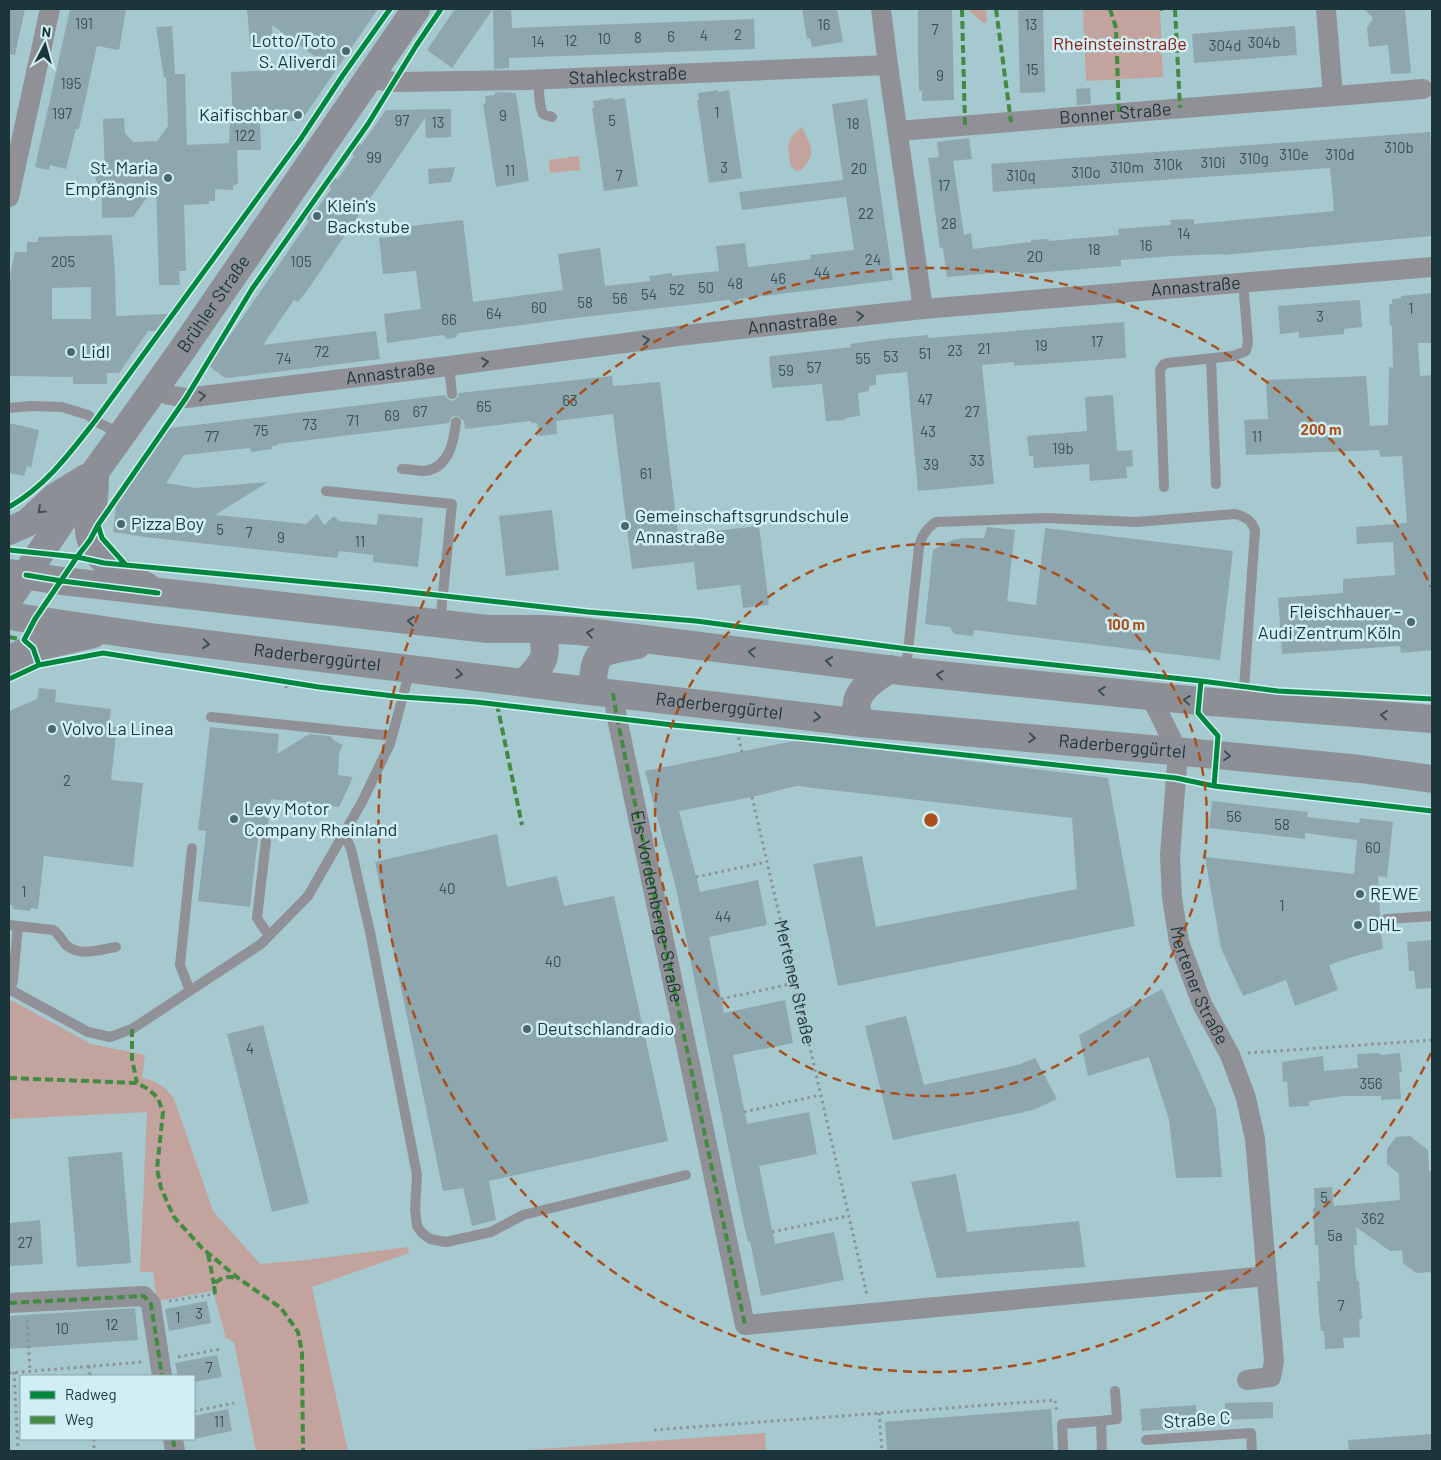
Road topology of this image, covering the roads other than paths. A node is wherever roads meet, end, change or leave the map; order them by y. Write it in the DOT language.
graph roads {
  1 [pos="50,9"];
  2 [pos="416,9"];
  3 [pos="881,9"];
  4 [pos="1326,9"];
  5 [pos="888,65"];
  6 [pos="369,76"];
  7 [pos="539,79"];
  8 [pos="1428,88"];
  9 [pos="1333,96"];
  10 [pos="552,117"];
  11 [pos="898,131"];
  12 [pos="9,196"];
  13 [pos="1432,267"];
  14 [pos="1244,282"];
  15 [pos="923,309"];
  16 [pos="1211,359"];
  17 [pos="448,366"];
  18 [pos="155,388"];
  19 [pos="452,394"];
  20 [pos="9,408"];
  21 [pos="456,422"];
  22 [pos="123,435"];
  23 [pos="402,469"];
  24 [pos="95,472"];
  25 [pos="1216,484"];
  26 [pos="1164,487"];
  27 [pos="326,491"];
  28 [pos="9,531"];
  29 [pos="17,574"];
  30 [pos="158,592"];
  31 [pos="9,599"];
  32 [pos="9,616"];
  33 [pos="440,624"];
  34 [pos="542,629"];
  35 [pos="110,630"];
  36 [pos="656,641"];
  37 [pos="9,660"];
  38 [pos="411,668"];
  39 [pos="898,670"];
  40 [pos="525,682"];
  41 [pos="603,692"];
  42 [pos="1150,695"];
  43 [pos="1243,704"];
  44 [pos="211,717"];
  45 [pos="1432,719"];
  46 [pos="862,723"];
  47 [pos="392,736"];
  48 [pos="1178,752"];
  49 [pos="1405,776"];
  50 [pos="1432,779"];
  51 [pos="1432,791"];
  52 [pos="344,833"];
  53 [pos="266,841"];
  54 [pos="192,848"];
  55 [pos="1432,916"];
  56 [pos="1386,919"];
  57 [pos="13,925"];
  58 [pos="269,936"];
  59 [pos="116,947"];
  60 [pos="9,990"];
  61 [pos="190,991"];
  62 [pos="686,1175"];
  63 [pos="1267,1276"];
  64 [pos="17,1303"];
  65 [pos="160,1368"];
  66 [pos="1247,1380"];
  67 [pos="1115,1391"];
  68 [pos="1101,1421"];
  69 [pos="1146,1440"];
  70 [pos="1063,1451"];
  71 [pos="1102,1451"];
  72 [pos="1252,1451"];
  1 -- 12 [label="street"];
  2 -- 6 [label="main road, Brühler Straße"];
  3 -- 5 [label="street"];
  4 -- 9 [label="street"];
  5 -- 7 [label="street, Stahleckstraße"];
  5 -- 11 [label="street"];
  6 -- 7 [label="street, Stahleckstraße"];
  6 -- 18 [label="main road, Brühler Straße"];
  7 -- 10 [label="lane"];
  8 -- 9 [label="street, Bonner Straße"];
  9 -- 11 [label="street, Bonner Straße"];
  11 -- 15 [label="street"];
  13 -- 14 [label="street, Annastraße"];
  14 -- 15 [label="street, Annastraße"];
  14 -- 16 [label="lane"];
  17 -- 15 [label="street, Annastraße, one-way"];
  16 -- 25 [label="lane"];
  16 -- 26 [label="lane"];
  18 -- 17 [label="street, Annastraße, one-way"];
  17 -- 19 [label="lane"];
  18 -- 22 [label="main road, Brühler Straße"];
  20 -- 22 [label="lane"];
  21 -- 23 [label="lane"];
  22 -- 24 [label="main road, Brühler Straße"];
  24 -- 28 [label="main road, one-way"];
  24 -- 29 [label="main road, Brühler Straße"];
  24 -- 30 [label="main road"];
  27 -- 33 [label="lane"];
  29 -- 30 [label="main road"];
  29 -- 31 [label="main road, Brühler Straße"];
  33 -- 30 [label="main road, one-way"];
  32 -- 35 [label="main road, Raderberggürtel"];
  33 -- 34 [label="main road"];
  36 -- 34 [label="main road, one-way"];
  34 -- 40 [label="main road"];
  35 -- 37 [label="main road"];
  35 -- 38 [label="main road, Raderberggürtel, one-way"];
  39 -- 36 [label="main road, one-way"];
  36 -- 41 [label="main road"];
  38 -- 40 [label="main road, Raderberggürtel, one-way"];
  38 -- 47 [label="lane"];
  42 -- 39 [label="main road, one-way"];
  39 -- 43 [label="lane"];
  39 -- 46 [label="main road"];
  40 -- 41 [label="main road, Raderberggürtel"];
  41 -- 46 [label="main road, Raderberggürtel, one-way"];
  41 -- 63 [label="street, Els-Vordemberge-Straße"];
  43 -- 42 [label="main road, one-way"];
  42 -- 48 [label="street"];
  45 -- 43 [label="main road, one-way"];
  44 -- 47 [label="lane"];
  46 -- 48 [label="main road, Raderberggürtel, one-way"];
  47 -- 52 [label="lane"];
  48 -- 49 [label="main road, Raderberggürtel, one-way"];
  48 -- 63 [label="street, Mertener Straße"];
  49 -- 50 [label="main road, Raderberggürtel"];
  49 -- 51 [label="main road"];
  52 -- 58 [label="lane"];
  52 -- 62 [label="lane"];
  53 -- 58 [label="lane"];
  54 -- 61 [label="lane"];
  55 -- 56 [label="lane"];
  57 -- 59 [label="lane"];
  57 -- 60 [label="lane"];
  58 -- 61 [label="lane"];
  60 -- 61 [label="lane"];
  63 -- 66 [label="street, Mertener Straße"];
  64 -- 65 [label="street"];
  67 -- 68 [label="lane"];
  68 -- 70 [label="lane"];
  68 -- 71 [label="lane"];
  69 -- 72 [label="lane, Straße C"];
}
